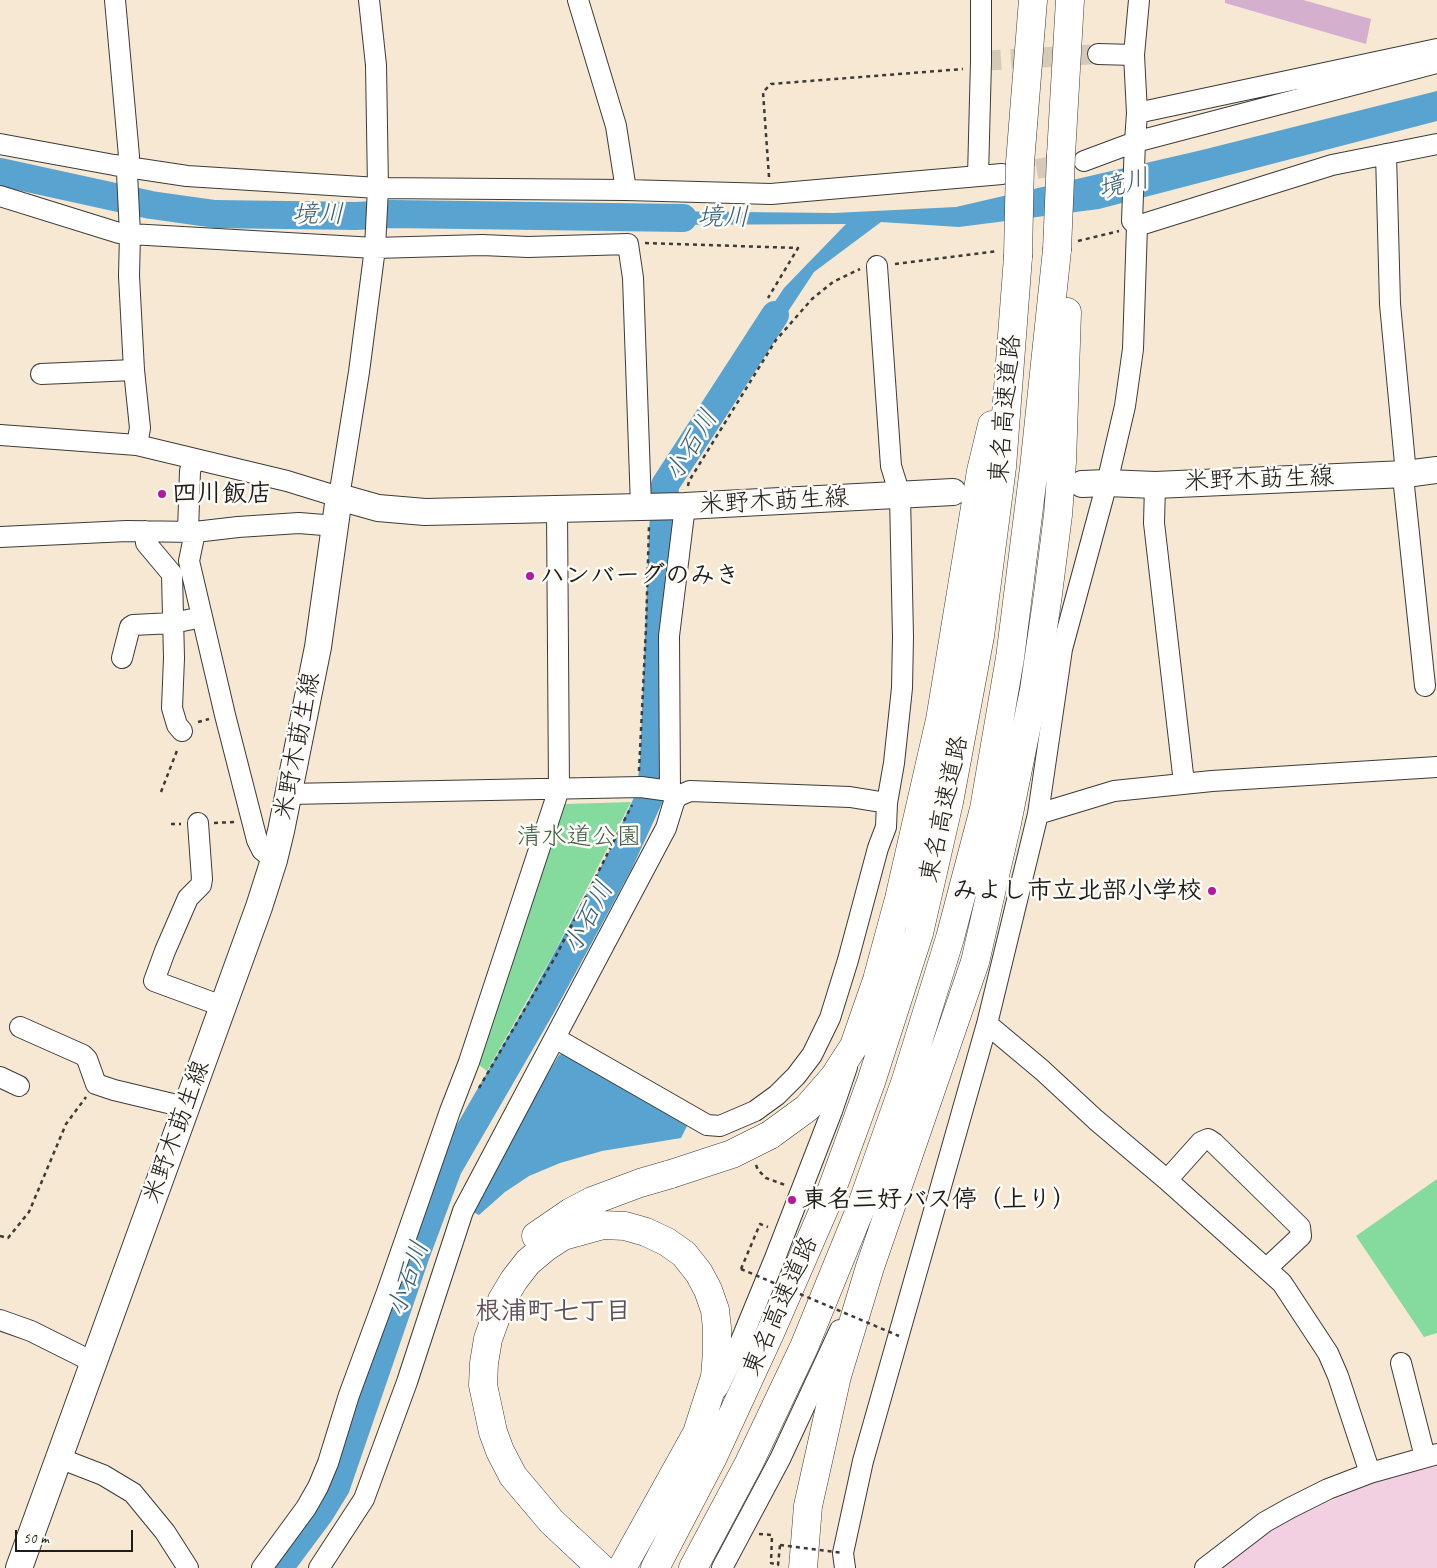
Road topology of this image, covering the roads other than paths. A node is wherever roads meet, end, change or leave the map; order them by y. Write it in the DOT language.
graph roads {
  1 [pos="115,0"];
  2 [pos="369,0"];
  3 [pos="578,0"];
  4 [pos="981,0"];
  5 [pos="1033,0"];
  6 [pos="1070,0"];
  7 [pos="1139,0"];
  8 [pos="1437,50"];
  9 [pos="1098,54"];
  10 [pos="1134,55"];
  11 [pos="1437,63"];
  12 [pos="1137,114"];
  13 [pos="1135,142"];
  14 [pos="0,144"];
  15 [pos="1437,144"];
  16 [pos="1386,154"];
  17 [pos="1073,157"];
  18 [pos="1011,169"];
  19 [pos="128,170"];
  20 [pos="978,176"];
  21 [pos="378,188"];
  22 [pos="626,190"];
  23 [pos="0,196"];
  24 [pos="1135,223"];
  25 [pos="130,231"];
  26 [pos="375,248"];
  27 [pos="1062,249"];
  28 [pos="877,266"];
  29 [pos="1012,349"];
  30 [pos="134,370"];
  31 [pos="41,374"];
  32 [pos="0,435"];
  33 [pos="137,445"];
  34 [pos="194,459"];
  35 [pos="1437,470"];
  36 [pos="1406,474"];
  37 [pos="1094,484"];
  38 [pos="1155,485"];
  39 [pos="953,492"];
  40 [pos="900,495"];
  41 [pos="339,497"];
  42 [pos="644,506"];
  43 [pos="685,506"];
  44 [pos="557,510"];
  45 [pos="336,526"];
  46 [pos="146,531"];
  47 [pos="192,532"];
  48 [pos="0,537"];
  49 [pos="202,618"];
  50 [pos="173,623"];
  51 [pos="122,658"];
  52 [pos="1425,686"];
  53 [pos="182,731"];
  54 [pos="1437,767"];
  55 [pos="1184,783"];
  56 [pos="559,789"];
  57 [pos="670,792"];
  58 [pos="288,794"];
  59 [pos="887,804"];
  60 [pos="1038,814"];
  61 [pos="198,824"];
  62 [pos="274,860"];
  63 [pos="222,1006"];
  64 [pos="988,1024"];
  65 [pos="20,1027"];
  66 [pos="555,1038"];
  67 [pos="854,1046"];
  68 [pos="0,1077"];
  69 [pos="19,1086"];
  70 [pos="185,1107"];
  71 [pos="1167,1180"];
  72 [pos="870,1267"];
  73 [pos="1267,1268"];
  74 [pos="0,1320"];
  75 [pos="93,1362"];
  76 [pos="1401,1363"];
  77 [pos="697,1433"];
  78 [pos="1431,1456"];
  79 [pos="59,1458"];
  80 [pos="1370,1474"];
  81 [pos="844,1560"];
  82 [pos="591,1566"];
  83 [pos="19,1568"];
  84 [pos="188,1568"];
  85 [pos="262,1568"];
  86 [pos="319,1568"];
  87 [pos="622,1568"];
  88 [pos="655,1568"];
  89 [pos="693,1568"];
  90 [pos="722,1568"];
  91 [pos="803,1568"];
  92 [pos="1205,1568"];
  1 -- 19 [label="street"];
  2 -- 21 [label="street"];
  3 -- 22 [label="street"];
  4 -- 20 [label="street"];
  5 -- 18 [label="highway, 東名高速道路"];
  6 -- 17 [label="highway"];
  7 -- 10 [label="street"];
  8 -- 12 [label="street"];
  9 -- 10 [label="street"];
  10 -- 12 [label="street"];
  11 -- 13 [label="street"];
  12 -- 13 [label="street"];
  13 -- 17 [label="street"];
  13 -- 24 [label="street"];
  14 -- 19 [label="street"];
  15 -- 16 [label="street"];
  16 -- 24 [label="street"];
  16 -- 36 [label="street"];
  17 -- 27 [label="highway"];
  18 -- 20 [label="street"];
  18 -- 29 [label="highway, 東名高速道路, bridge"];
  19 -- 21 [label="street"];
  19 -- 25 [label="street"];
  20 -- 22 [label="street"];
  21 -- 22 [label="street"];
  21 -- 26 [label="street"];
  23 -- 25 [label="street"];
  24 -- 37 [label="street"];
  25 -- 26 [label="street"];
  25 -- 30 [label="street"];
  26 -- 41 [label="street"];
  26 -- 42 [label="street"];
  27 -- 72 [label="highway"];
  27 -- 89 [label="highway, 東名高速道路"];
  28 -- 40 [label="street"];
  29 -- 67 [label="highway"];
  29 -- 88 [label="highway, 東名高速道路"];
  30 -- 31 [label="street"];
  30 -- 33 [label="street"];
  32 -- 33 [label="street"];
  33 -- 34 [label="street"];
  34 -- 41 [label="street"];
  34 -- 47 [label="street"];
  35 -- 36 [label="main road, 米野木莇生線"];
  36 -- 38 [label="main road, 米野木莇生線"];
  36 -- 52 [label="street"];
  37 -- 38 [label="main road, 米野木莇生線"];
  37 -- 60 [label="street"];
  38 -- 55 [label="street"];
  39 -- 40 [label="main road, 米野木莇生線"];
  40 -- 43 [label="main road, 米野木莇生線"];
  40 -- 59 [label="street"];
  41 -- 44 [label="main road, 米野木莇生線"];
  41 -- 45 [label="main road, 米野木莇生線"];
  42 -- 43 [label="main road, 米野木莇生線"];
  42 -- 44 [label="main road, 米野木莇生線"];
  43 -- 57 [label="street"];
  44 -- 56 [label="street"];
  45 -- 47 [label="street"];
  45 -- 58 [label="main road, 米野木莇生線"];
  46 -- 47 [label="street"];
  46 -- 48 [label="street"];
  46 -- 50 [label="street"];
  47 -- 49 [label="street"];
  49 -- 50 [label="street"];
  49 -- 62 [label="street"];
  50 -- 51 [label="street"];
  50 -- 53 [label="street"];
  54 -- 55 [label="street"];
  55 -- 60 [label="street"];
  56 -- 57 [label="street"];
  56 -- 58 [label="street"];
  56 -- 85 [label="street"];
  57 -- 59 [label="street"];
  57 -- 66 [label="street"];
  58 -- 62 [label="main road, 米野木莇生線"];
  59 -- 66 [label="street"];
  60 -- 64 [label="street"];
  61 -- 63 [label="street"];
  62 -- 63 [label="main road, 米野木莇生線"];
  63 -- 70 [label="main road, 米野木莇生線"];
  64 -- 71 [label="street"];
  64 -- 81 [label="street"];
  65 -- 70 [label="street"];
  66 -- 86 [label="street"];
  67 -- 77 [label="street"];
  67 -- 82 [label="highway, bridge"];
  68 -- 69 [label="street"];
  70 -- 75 [label="main road, 米野木莇生線"];
  71 -- 73 [label="street"];
  71 -- 73 [label="street"];
  72 -- 90 [label="street"];
  72 -- 91 [label="highway"];
  73 -- 80 [label="street"];
  74 -- 75 [label="street"];
  75 -- 79 [label="main road, 米野木莇生線"];
  76 -- 78 [label="street"];
  77 -- 82 [label="highway"];
  77 -- 87 [label="highway"];
  78 -- 80 [label="street"];
  79 -- 83 [label="main road, 米野木莇生線"];
  79 -- 84 [label="street"];
  80 -- 92 [label="street"];
}
